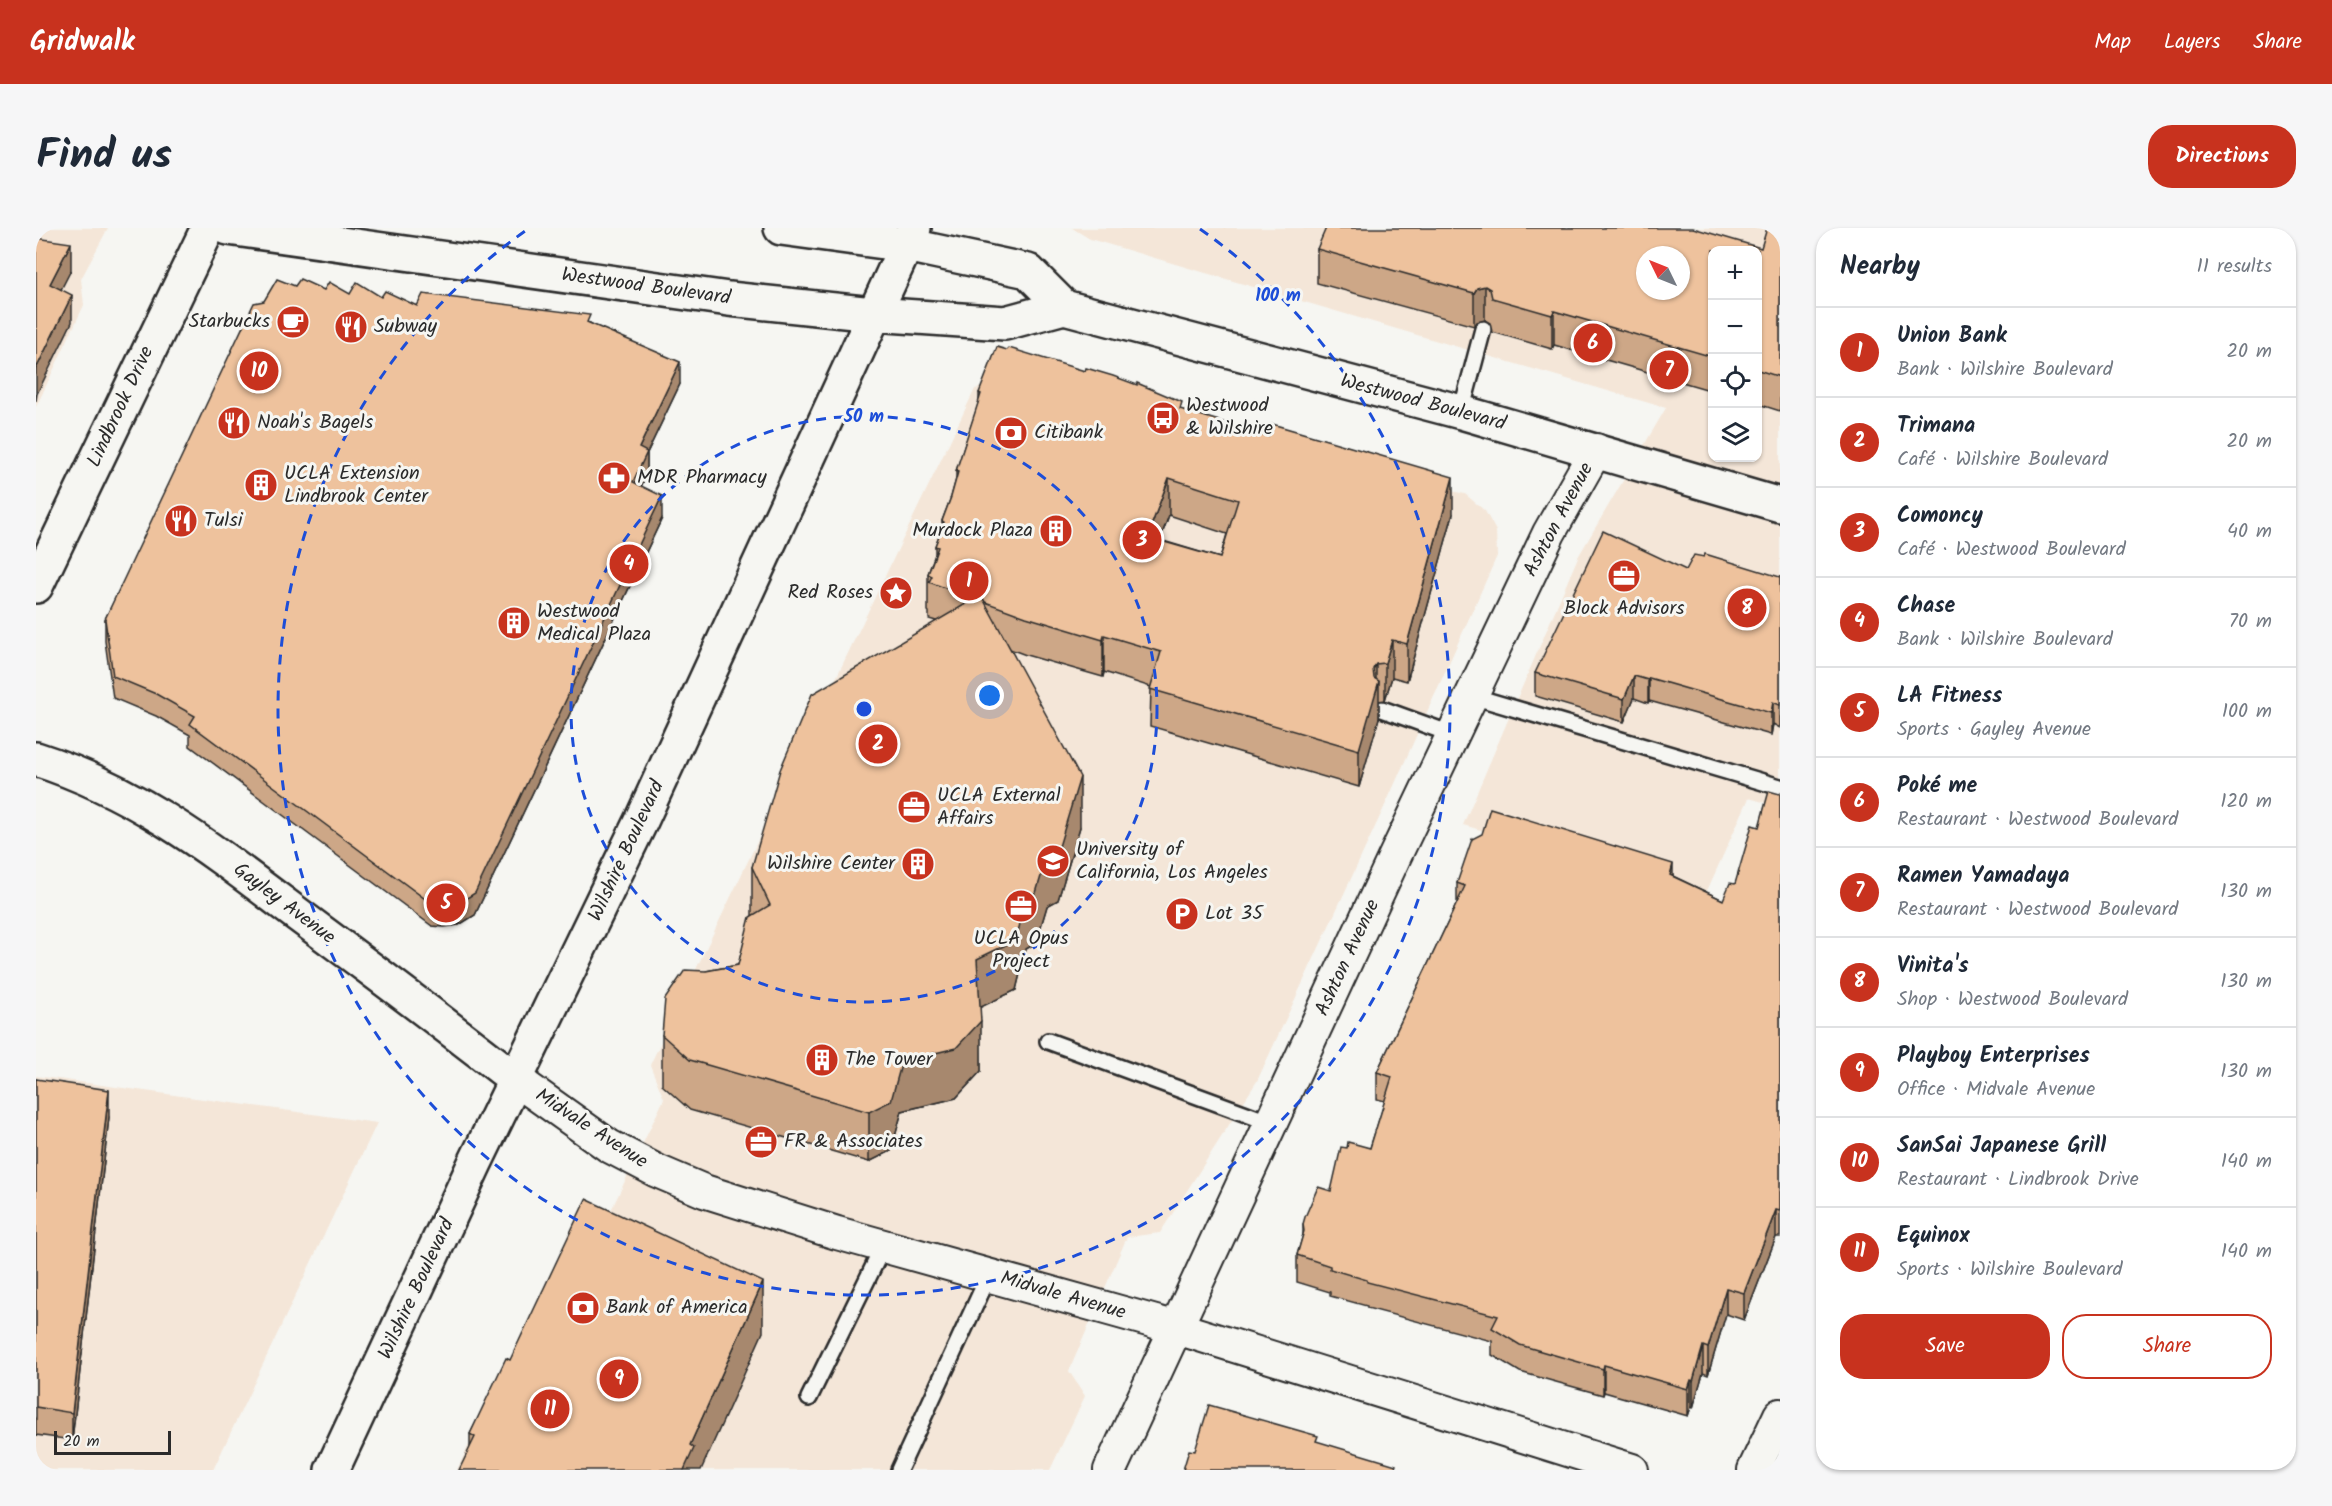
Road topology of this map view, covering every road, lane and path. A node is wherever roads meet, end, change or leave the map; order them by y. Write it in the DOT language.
graph roads {
  1 [pos="208,228"];
  2 [pos="228,228"];
  3 [pos="781,228"];
  4 [pos="910,237"];
  5 [pos="1064,307"];
  6 [pos="873,314"];
  7 [pos="1483,329"];
  8 [pos="1461,412"];
  9 [pos="1596,450"];
  10 [pos="1780,505"];
  11 [pos="36,586"];
  12 [pos="1472,696"];
  13 [pos="1382,709"];
  14 [pos="1454,735"];
  15 [pos="36,759"];
  16 [pos="1780,787"];
  17 [pos="1048,1041"];
  18 [pos="515,1079"];
  19 [pos="1271,1123"];
  20 [pos="884,1245"];
  21 [pos="989,1275"];
  22 [pos="1177,1328"];
  23 [pos="809,1398"];
  24 [pos="1780,1415"];
  25 [pos="332,1470"];
  26 [pos="899,1470"];
  27 [pos="1110,1470"];
  28 [pos="1632,1470"];
  29 [pos="1754,1470"];
  1 -- 11 [label="main road, Lindbrook Drive"];
  2 -- 6 [label="main road, Westwood Boulevard"];
  3 -- 4 [label="main road"];
  4 -- 5 [label="main road"];
  4 -- 6 [label="main road, Wilshire Boulevard"];
  5 -- 6 [label="main road, Westwood Boulevard"];
  5 -- 8 [label="main road, Westwood Boulevard"];
  6 -- 18 [label="main road, Wilshire Boulevard"];
  7 -- 8 [label="lane"];
  8 -- 9 [label="main road, Westwood Boulevard"];
  9 -- 10 [label="main road, Westwood Boulevard"];
  9 -- 12 [label="street, Ashton Avenue"];
  12 -- 14 [label="street, Ashton Avenue"];
  12 -- 16 [label="lane"];
  13 -- 14 [label="lane"];
  14 -- 19 [label="street, Ashton Avenue"];
  15 -- 18 [label="main road, Gayley Avenue"];
  17 -- 19 [label="lane"];
  18 -- 20 [label="street, Midvale Avenue"];
  18 -- 25 [label="main road, Wilshire Boulevard"];
  19 -- 22 [label="street, Ashton Avenue"];
  20 -- 21 [label="street, Midvale Avenue"];
  20 -- 23 [label="lane"];
  21 -- 22 [label="street, Midvale Avenue"];
  21 -- 26 [label="lane"];
  22 -- 27 [label="street, Ashton Avenue"];
  22 -- 28 [label="street, Midvale Avenue"];
  24 -- 29 [label="street"];
}
